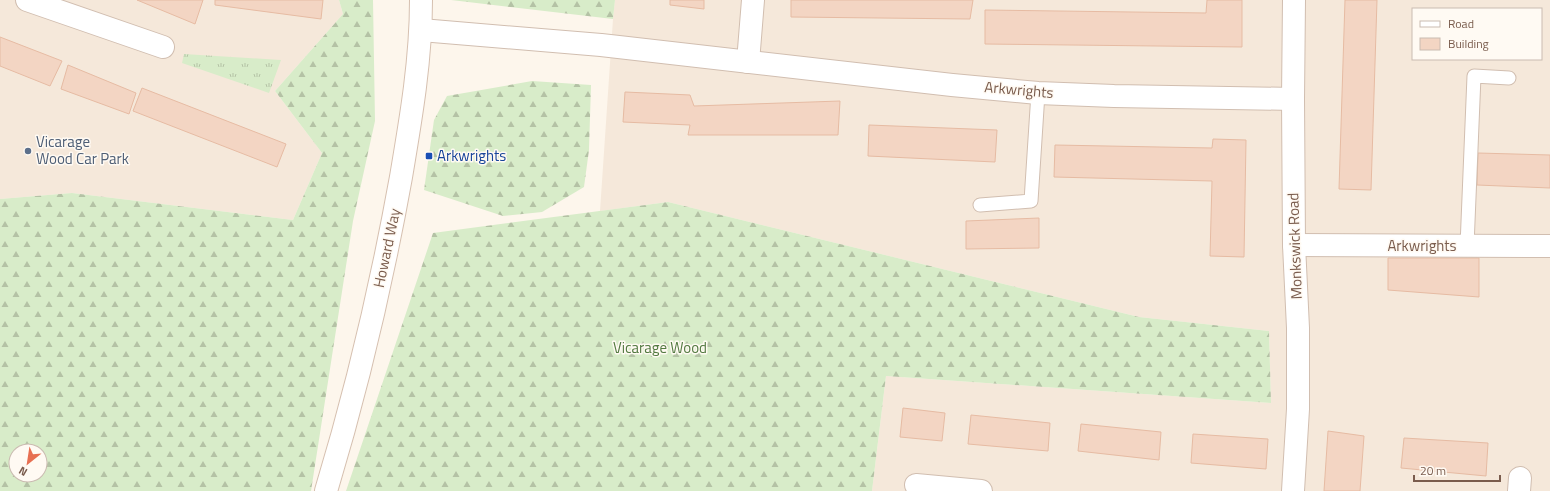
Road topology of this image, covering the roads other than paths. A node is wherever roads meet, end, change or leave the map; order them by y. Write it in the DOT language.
graph roads {
  1 [pos="27,0"];
  2 [pos="422,0"];
  3 [pos="753,0"];
  4 [pos="1294,0"];
  5 [pos="421,30"];
  6 [pos="163,47"];
  7 [pos="748,62"];
  8 [pos="1509,78"];
  9 [pos="1038,93"];
  10 [pos="1293,99"];
  11 [pos="980,205"];
  12 [pos="1294,245"];
  13 [pos="1467,246"];
  14 [pos="1550,246"];
  15 [pos="916,485"];
  16 [pos="326,491"];
  17 [pos="981,491"];
  18 [pos="1292,491"];
  1 -- 6 [label="street"];
  2 -- 5 [label="street, Howard Way"];
  3 -- 7 [label="street"];
  4 -- 10 [label="street, Monkswick Road"];
  5 -- 7 [label="street, Arkwrights"];
  5 -- 16 [label="street, Howard Way"];
  7 -- 9 [label="street, Arkwrights"];
  8 -- 13 [label="lane"];
  9 -- 10 [label="street, Arkwrights"];
  9 -- 11 [label="lane"];
  10 -- 12 [label="street, Monkswick Road"];
  12 -- 13 [label="street, Arkwrights"];
  12 -- 18 [label="street, Monkswick Road"];
  13 -- 14 [label="street, Arkwrights"];
  15 -- 17 [label="street"];
}
